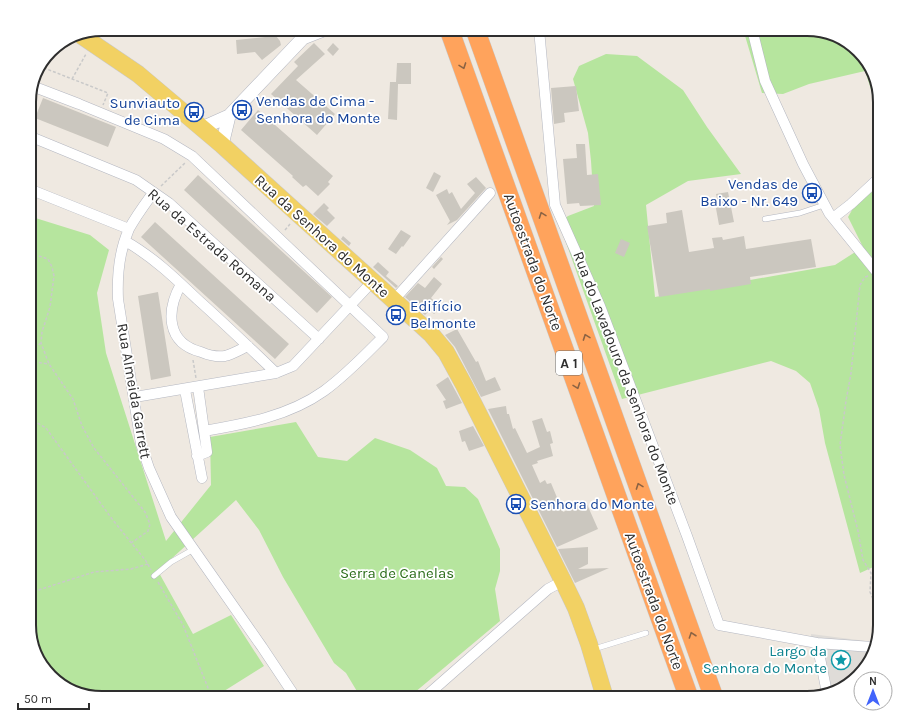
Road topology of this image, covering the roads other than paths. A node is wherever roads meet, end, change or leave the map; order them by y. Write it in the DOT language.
graph roads {
  1 [pos="307,36"];
  2 [pos="452,36"];
  3 [pos="478,36"];
  4 [pos="540,36"];
  5 [pos="754,36"];
  6 [pos="87,40"];
  7 [pos="37,88"];
  8 [pos="229,116"];
  9 [pos="202,128"];
  10 [pos="36,139"];
  11 [pos="222,145"];
  12 [pos="873,184"];
  13 [pos="36,192"];
  14 [pos="154,192"];
  15 [pos="490,193"];
  16 [pos="824,205"];
  17 [pos="765,218"];
  18 [pos="833,218"];
  19 [pos="129,229"];
  20 [pos="125,241"];
  21 [pos="873,268"];
  22 [pos="372,282"];
  23 [pos="181,284"];
  24 [pos="393,301"];
  25 [pos="350,305"];
  26 [pos="319,339"];
  27 [pos="248,346"];
  28 [pos="276,373"];
  29 [pos="198,387"];
  30 [pos="185,390"];
  31 [pos="135,397"];
  32 [pos="204,431"];
  33 [pos="197,456"];
  34 [pos="202,478"];
  35 [pos="194,549"];
  36 [pos="154,576"];
  37 [pos="563,581"];
  38 [pos="646,633"];
  39 [pos="817,643"];
  40 [pos="869,647"];
  41 [pos="591,650"];
  42 [pos="826,689"];
  43 [pos="291,691"];
  44 [pos="432,691"];
  45 [pos="603,691"];
  46 [pos="686,691"];
  47 [pos="711,691"];
  1 -- 8 [label="street"];
  2 -- 46 [label="highway, Autoestrada do Norte / A 1, one-way"];
  47 -- 3 [label="highway, Autoestrada do Norte / A 1, one-way"];
  4 -- 39 [label="street, Rua do Lavadouro da Senhora do Monte"];
  5 -- 16 [label="street"];
  6 -- 9 [label="main road, Rua da Senhora do Monte"];
  7 -- 25 [label="street"];
  8 -- 9 [label="street"];
  8 -- 11 [label="street"];
  9 -- 11 [label="main road, Rua da Senhora do Monte"];
  10 -- 14 [label="street, Rua da Estrada Romana"];
  11 -- 22 [label="main road, Rua da Senhora do Monte"];
  12 -- 18 [label="street"];
  13 -- 19 [label="street"];
  14 -- 19 [label="street, Rua Almeida Garrett"];
  14 -- 26 [label="street, Rua da Estrada Romana"];
  15 -- 24 [label="street"];
  16 -- 17 [label="lane"];
  16 -- 18 [label="street"];
  18 -- 21 [label="street"];
  19 -- 20 [label="street, Rua Almeida Garrett"];
  20 -- 23 [label="street"];
  20 -- 31 [label="street, Rua Almeida Garrett"];
  22 -- 24 [label="main road, Rua da Senhora do Monte"];
  22 -- 25 [label="street"];
  23 -- 27 [label="street"];
  23 -- 27 [label="street"];
  24 -- 37 [label="main road, Rua da Senhora do Monte"];
  25 -- 26 [label="street"];
  25 -- 32 [label="street"];
  26 -- 28 [label="street"];
  27 -- 28 [label="street"];
  28 -- 29 [label="street"];
  29 -- 30 [label="street"];
  29 -- 32 [label="street"];
  30 -- 31 [label="street"];
  30 -- 33 [label="street"];
  31 -- 35 [label="street, Rua Almeida Garrett"];
  32 -- 33 [label="street"];
  33 -- 34 [label="street"];
  35 -- 36 [label="lane"];
  35 -- 43 [label="street, Rua Almeida Garrett"];
  37 -- 41 [label="main road, Rua da Senhora do Monte"];
  37 -- 44 [label="street"];
  38 -- 41 [label="lane"];
  39 -- 40 [label="street"];
  39 -- 42 [label="street"];
  41 -- 45 [label="main road, Rua da Senhora do Monte"];
}
